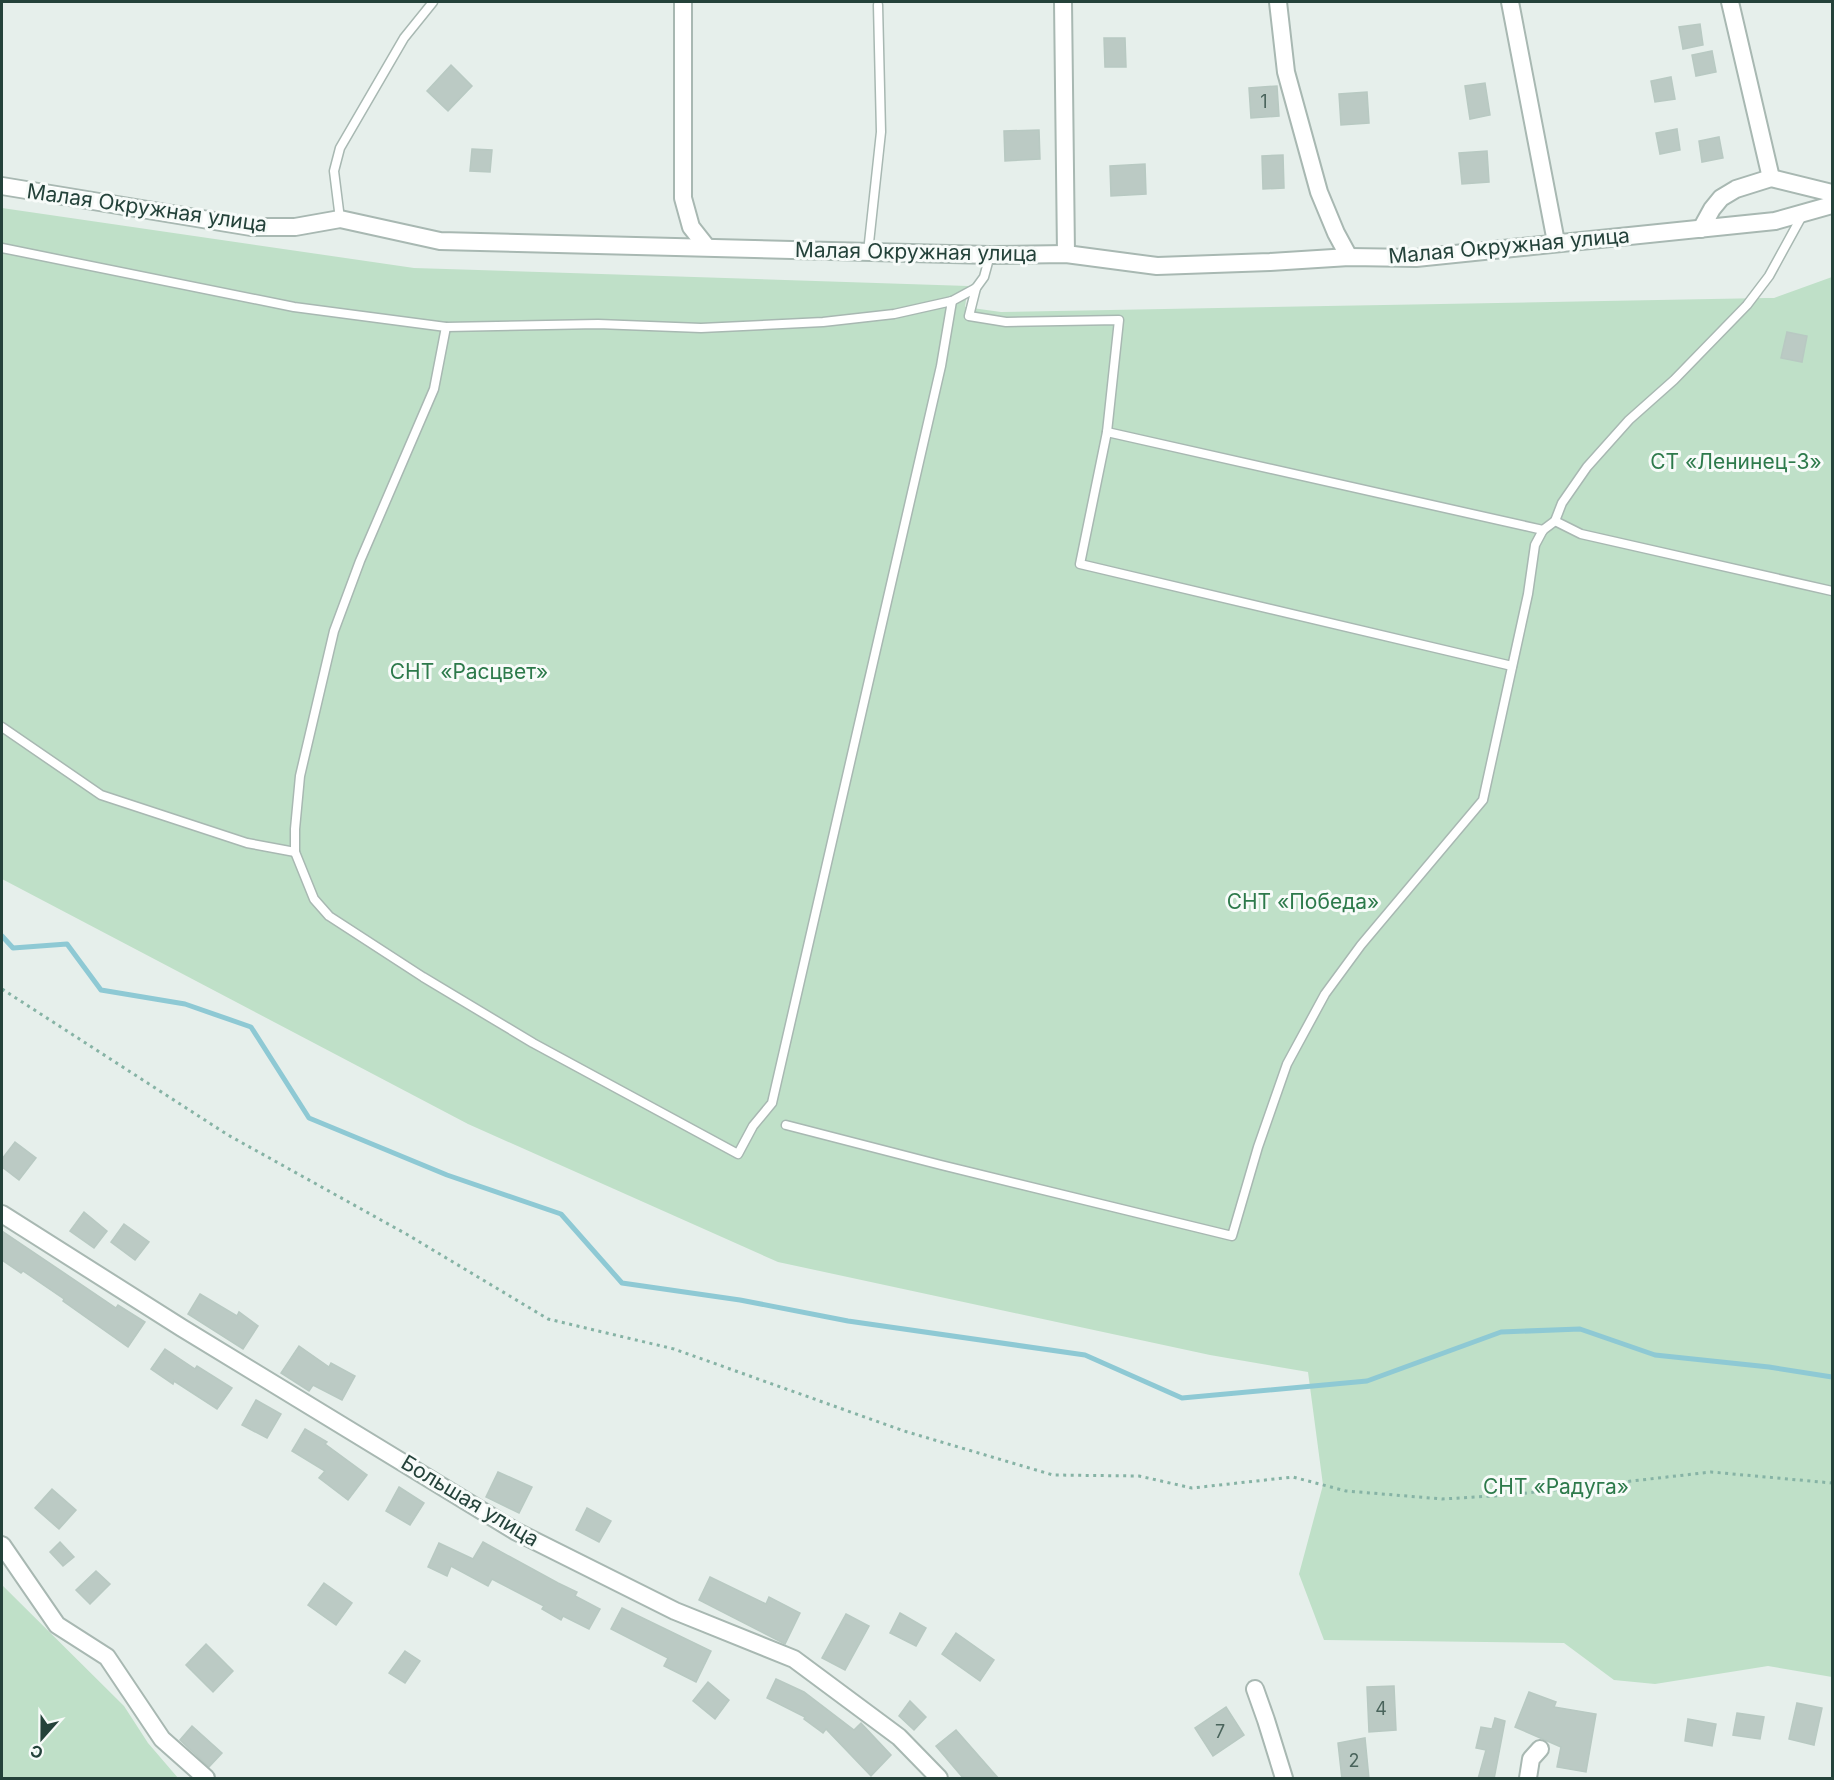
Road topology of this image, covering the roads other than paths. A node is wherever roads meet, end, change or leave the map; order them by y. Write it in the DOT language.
graph roads {
  1 [pos="433,2"];
  2 [pos="683,2"];
  3 [pos="1063,2"];
  4 [pos="1278,2"];
  5 [pos="1510,2"];
  6 [pos="1730,2"];
  7 [pos="878,5"];
  8 [pos="1771,178"];
  9 [pos="2,186"];
  10 [pos="1833,193"];
  11 [pos="1833,205"];
  12 [pos="1803,214"];
  13 [pos="340,219"];
  14 [pos="1701,229"];
  15 [pos="1556,242"];
  16 [pos="706,246"];
  17 [pos="2,248"];
  18 [pos="868,252"];
  19 [pos="1066,254"];
  20 [pos="990,255"];
  21 [pos="1349,257"];
  22 [pos="976,288"];
  23 [pos="952,301"];
  24 [pos="446,327"];
  25 [pos="1107,432"];
  26 [pos="1555,521"];
  27 [pos="1543,530"];
  28 [pos="1833,591"];
  29 [pos="1512,666"];
  30 [pos="2,727"];
  31 [pos="295,852"];
  32 [pos="786,1125"];
  33 [pos="2,1214"];
  34 [pos="2,1545"];
  35 [pos="1255,1689"];
  36 [pos="1540,1749"];
  37 [pos="206,1779"];
  38 [pos="939,1779"];
  39 [pos="1284,1779"];
  40 [pos="1528,1779"];
  1 -- 13 [label="lane"];
  2 -- 16 [label="street"];
  3 -- 19 [label="street"];
  4 -- 21 [label="street"];
  5 -- 15 [label="street"];
  6 -- 8 [label="street"];
  7 -- 18 [label="lane"];
  8 -- 10 [label="street"];
  8 -- 14 [label="street"];
  9 -- 13 [label="street, Малая Окружная улица"];
  11 -- 12 [label="street, Малая Окружная улица"];
  12 -- 14 [label="street, Малая Окружная улица"];
  12 -- 26 [label="lane"];
  13 -- 16 [label="street, Малая Окружная улица"];
  14 -- 15 [label="street, Малая Окружная улица"];
  15 -- 21 [label="street, Малая Окружная улица"];
  16 -- 18 [label="street, Малая Окружная улица"];
  17 -- 24 [label="lane"];
  18 -- 20 [label="street, Малая Окружная улица"];
  19 -- 20 [label="street, Малая Окружная улица"];
  19 -- 21 [label="street, Малая Окружная улица"];
  20 -- 22 [label="lane"];
  22 -- 23 [label="lane"];
  22 -- 25 [label="lane"];
  23 -- 24 [label="lane"];
  23 -- 31 [label="lane"];
  24 -- 31 [label="lane"];
  25 -- 27 [label="lane"];
  25 -- 29 [label="lane"];
  26 -- 27 [label="lane"];
  26 -- 28 [label="lane"];
  27 -- 29 [label="lane"];
  29 -- 32 [label="lane"];
  30 -- 31 [label="lane"];
  33 -- 38 [label="street, Большая улица"];
  34 -- 37 [label="street"];
  35 -- 39 [label="street"];
  36 -- 40 [label="street"];
}
